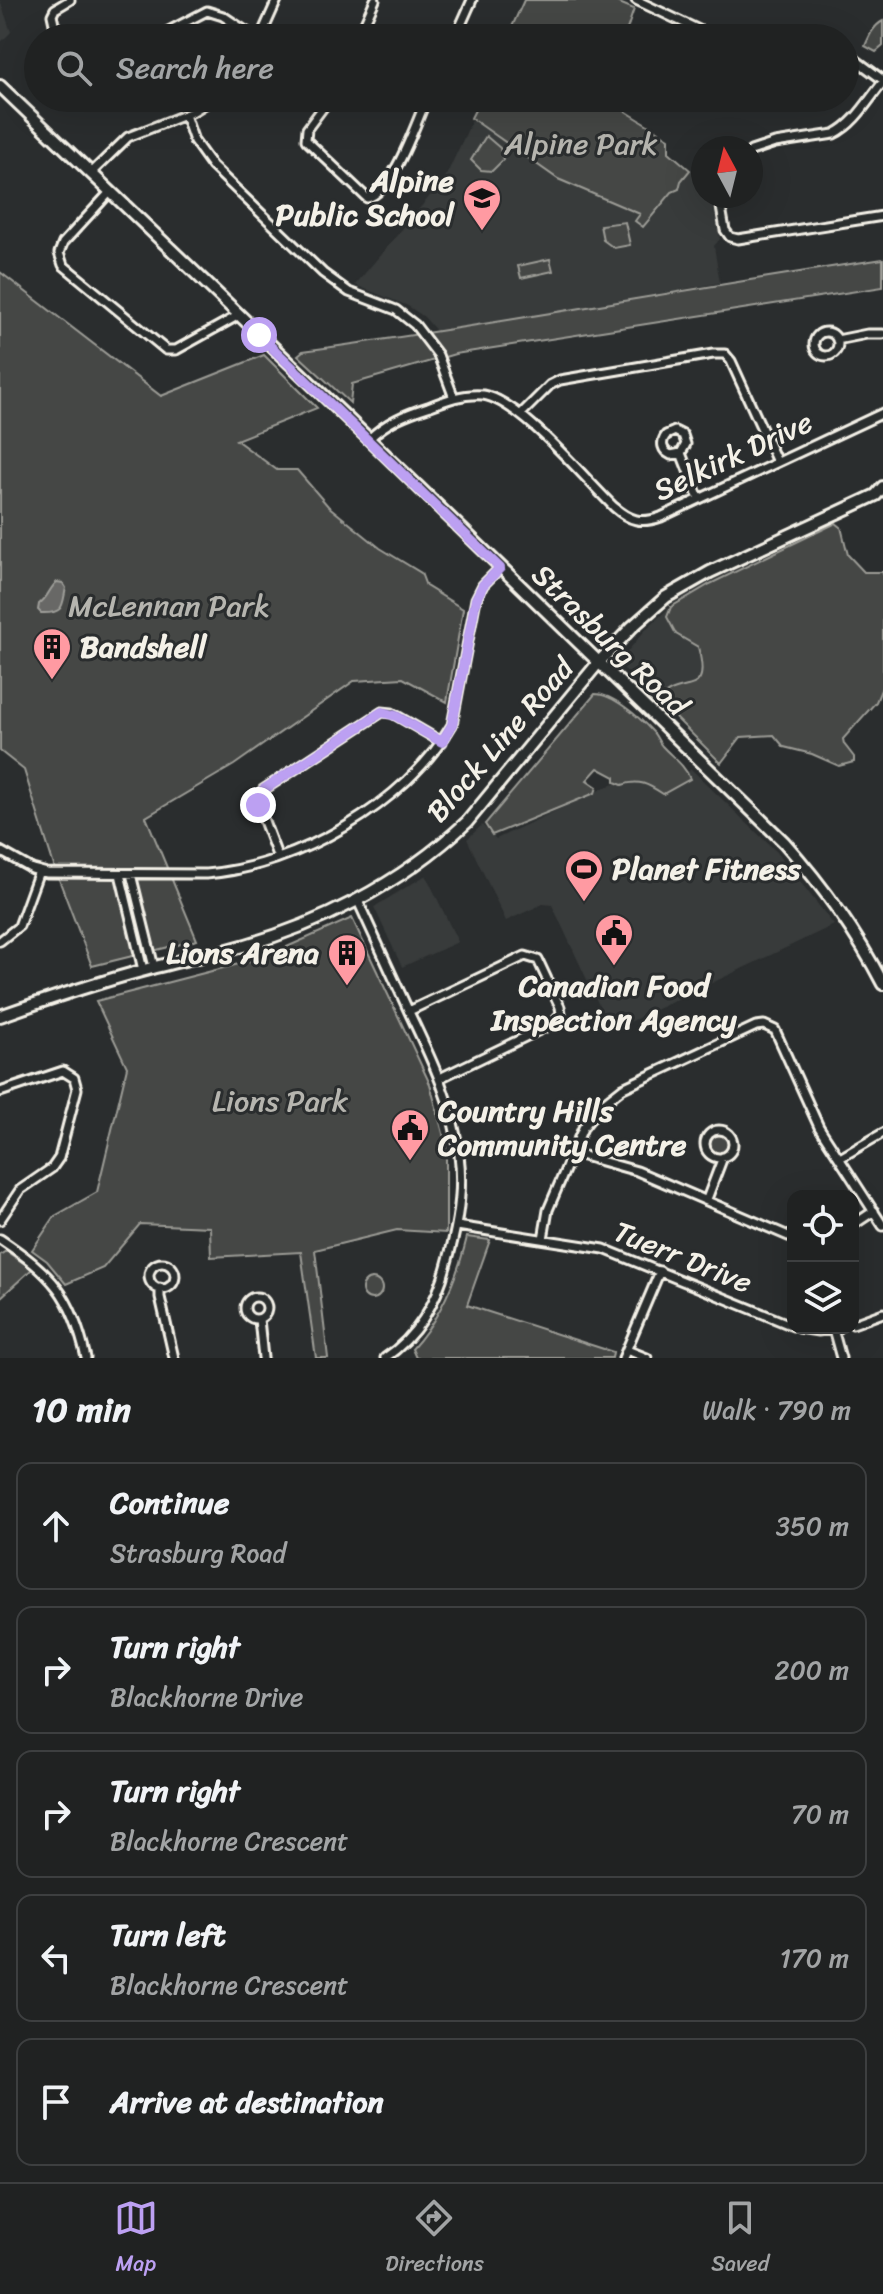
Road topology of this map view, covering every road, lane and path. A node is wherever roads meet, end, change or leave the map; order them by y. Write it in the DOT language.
graph roads {
  1 [pos="70,0"];
  2 [pos="277,0"];
  3 [pos="375,0"];
  4 [pos="472,0"];
  5 [pos="636,0"];
  6 [pos="54,24"];
  7 [pos="182,24"];
  8 [pos="236,24"];
  9 [pos="265,24"];
  10 [pos="364,24"];
  11 [pos="461,24"];
  12 [pos="687,24"];
  13 [pos="859,63"];
  14 [pos="883,81"];
  15 [pos="0,86"];
  16 [pos="24,109"];
  17 [pos="27,112"];
  18 [pos="190,112"];
  19 [pos="320,112"];
  20 [pos="421,112"];
  21 [pos="185,115"];
  22 [pos="763,147"];
  23 [pos="91,173"];
  24 [pos="110,192"];
  25 [pos="721,208"];
  26 [pos="883,216"];
  27 [pos="239,315"];
  28 [pos="883,334"];
  29 [pos="837,340"];
  30 [pos="454,398"];
  31 [pos="883,413"];
  32 [pos="521,414"];
  33 [pos="369,439"];
  34 [pos="681,453"];
  35 [pos="777,462"];
  36 [pos="881,493"];
  37 [pos="699,499"];
  38 [pos="500,568"];
  39 [pos="599,662"];
  40 [pos="442,742"];
  41 [pos="0,851"];
  42 [pos="278,858"];
  43 [pos="39,871"];
  44 [pos="120,874"];
  45 [pos="131,874"];
  46 [pos="358,901"];
  47 [pos="0,941"];
  48 [pos="154,967"];
  49 [pos="143,970"];
  50 [pos="883,984"];
  51 [pos="409,1011"];
  52 [pos="0,1016"];
  53 [pos="440,1078"];
  54 [pos="0,1092"];
  55 [pos="883,1133"];
  56 [pos="573,1153"];
  57 [pos="723,1157"];
  58 [pos="840,1158"];
  59 [pos="707,1199"];
  60 [pos="874,1211"];
  61 [pos="0,1220"];
  62 [pos="859,1221"];
  63 [pos="457,1226"];
  64 [pos="883,1226"];
  65 [pos="787,1235"];
  66 [pos="0,1239"];
  67 [pos="543,1239"];
  68 [pos="660,1271"];
  69 [pos="160,1288"];
  70 [pos="883,1313"];
  71 [pos="259,1319"];
  72 [pos="859,1322"];
  73 [pos="787,1324"];
  74 [pos="837,1334"];
  75 [pos="625,1354"];
  76 [pos="86,1358"];
  77 [pos="174,1358"];
  78 [pos="263,1358"];
  79 [pos="385,1358"];
  80 [pos="647,1358"];
  81 [pos="841,1358"];
  1 -- 6 [label="street"];
  2 -- 9 [label="street"];
  3 -- 10 [label="street"];
  4 -- 11 [label="street"];
  5 -- 12 [label="street"];
  7 -- 8 [label="street"];
  13 -- 14 [label="street"];
  14 -- 22 [label="street"];
  15 -- 16 [label="street, Strasburg Road"];
  17 -- 23 [label="street, Strasburg Road"];
  18 -- 21 [label="street"];
  19 -- 20 [label="street"];
  21 -- 23 [label="street"];
  21 -- 30 [label="street"];
  23 -- 24 [label="street, Strasburg Road"];
  24 -- 27 [label="street, Strasburg Road"];
  24 -- 27 [label="street"];
  25 -- 26 [label="street"];
  27 -- 33 [label="street, Strasburg Road"];
  28 -- 29 [label="street"];
  30 -- 32 [label="street, Selkirk Drive"];
  30 -- 33 [label="street, Selkirk Drive"];
  31 -- 35 [label="street, Selkirk Drive"];
  32 -- 35 [label="street"];
  32 -- 37 [label="street, Selkirk Drive"];
  33 -- 38 [label="street, Strasburg Road"];
  34 -- 37 [label="street"];
  35 -- 37 [label="street, Selkirk Drive"];
  36 -- 39 [label="street, Block Line Road"];
  38 -- 39 [label="street, Strasburg Road"];
  38 -- 40 [label="street"];
  39 -- 46 [label="street, Block Line Road"];
  39 -- 50 [label="street, Strasburg Road"];
  40 -- 42 [label="street"];
  40 -- 42 [label="street"];
  41 -- 43 [label="street"];
  42 -- 45 [label="street"];
  43 -- 44 [label="street"];
  43 -- 47 [label="street"];
  44 -- 45 [label="street"];
  44 -- 49 [label="street"];
  45 -- 48 [label="street"];
  46 -- 48 [label="street, Block Line Road"];
  46 -- 51 [label="street"];
  48 -- 49 [label="street, Block Line Road"];
  49 -- 52 [label="street, Block Line Road"];
  51 -- 53 [label="street"];
  51 -- 53 [label="street"];
  53 -- 63 [label="street"];
  54 -- 61 [label="street"];
  55 -- 58 [label="street"];
  56 -- 58 [label="street"];
  56 -- 59 [label="street"];
  56 -- 67 [label="street"];
  57 -- 59 [label="street"];
  58 -- 60 [label="street"];
  59 -- 65 [label="street"];
  60 -- 62 [label="street"];
  60 -- 64 [label="street"];
  63 -- 67 [label="street, Tuerr Drive"];
  63 -- 79 [label="street"];
  66 -- 76 [label="street"];
  67 -- 68 [label="street, Tuerr Drive"];
  68 -- 73 [label="street, Tuerr Drive"];
  68 -- 75 [label="street"];
  69 -- 77 [label="street"];
  70 -- 72 [label="street"];
  71 -- 78 [label="street"];
  74 -- 81 [label="street"];
  75 -- 80 [label="street"];
}
